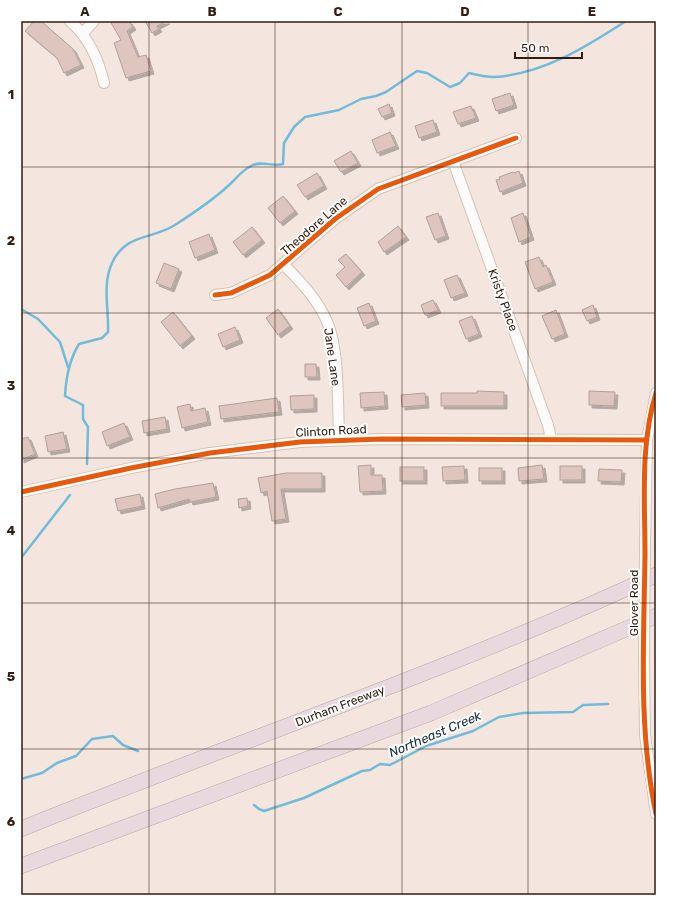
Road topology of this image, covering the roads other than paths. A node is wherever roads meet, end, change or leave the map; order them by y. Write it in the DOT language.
graph roads {
  1 [pos="70,21"];
  2 [pos="94,21"];
  3 [pos="83,33"];
  4 [pos="104,83"];
  5 [pos="516,138"];
  6 [pos="453,161"];
  7 [pos="284,265"];
  8 [pos="215,295"];
  9 [pos="656,393"];
  10 [pos="551,439"];
  11 [pos="339,440"];
  12 [pos="647,440"];
  13 [pos="21,492"];
  14 [pos="656,575"];
  15 [pos="656,616"];
  16 [pos="656,814"];
  17 [pos="21,829"];
  18 [pos="21,866"];
  1 -- 3 [label="street"];
  2 -- 3 [label="street"];
  3 -- 4 [label="street"];
  5 -- 6 [label="street, Theodore Lane"];
  6 -- 7 [label="street, Theodore Lane"];
  6 -- 10 [label="street, Kristy Place"];
  7 -- 8 [label="street, Theodore Lane"];
  7 -- 11 [label="street, Jane Lane"];
  9 -- 12 [label="street, Glover Road"];
  10 -- 11 [label="street, Clinton Road"];
  10 -- 12 [label="street, Clinton Road"];
  11 -- 13 [label="street, Clinton Road"];
  12 -- 16 [label="street, Glover Road, bridge"];
  14 -- 17 [label="highway, Durham Freeway"];
  15 -- 18 [label="highway"];
}
